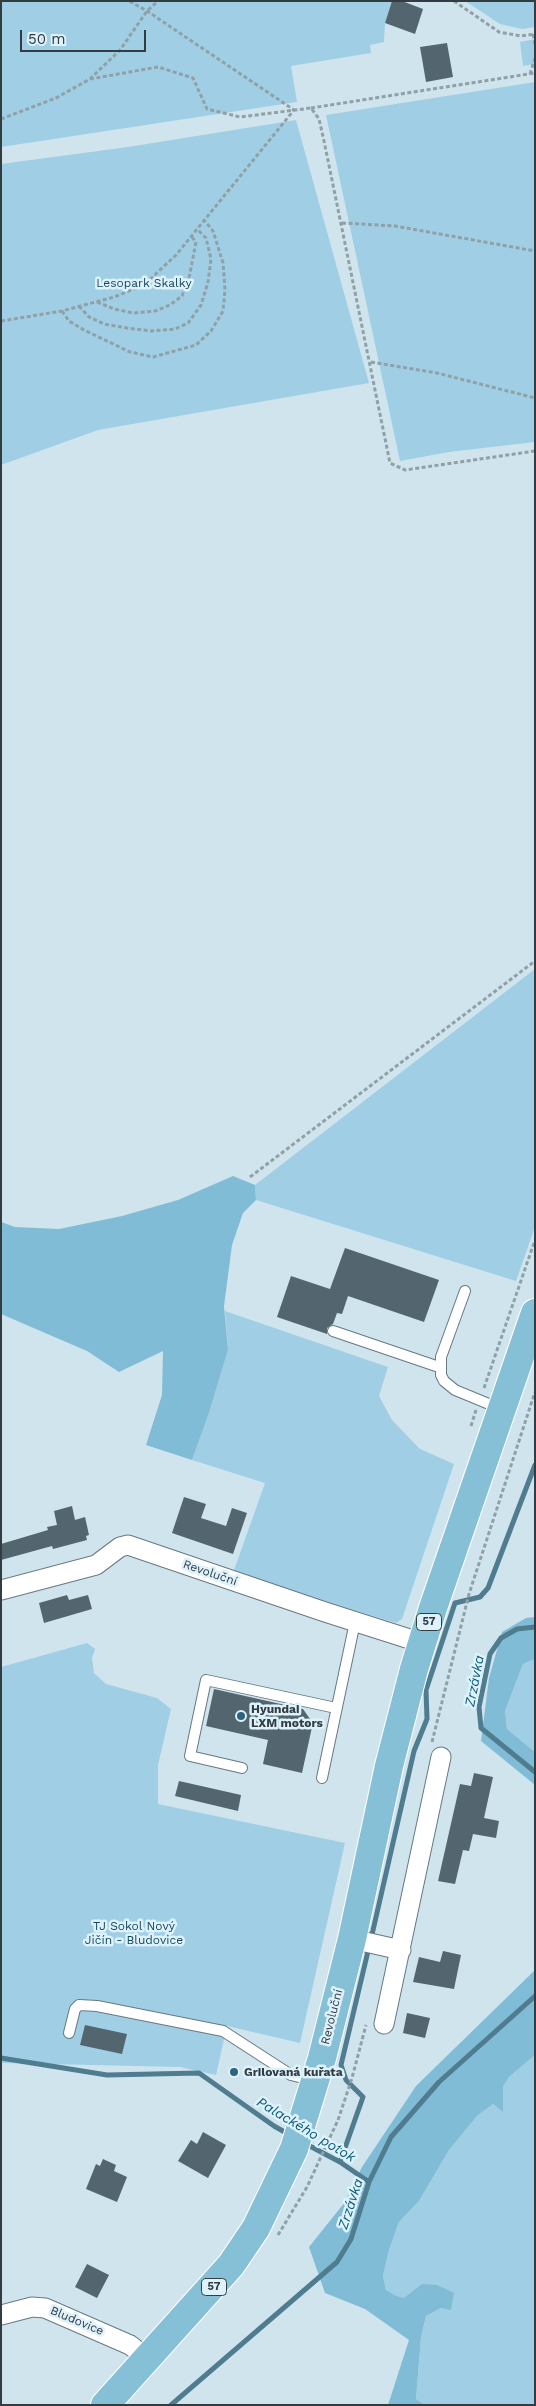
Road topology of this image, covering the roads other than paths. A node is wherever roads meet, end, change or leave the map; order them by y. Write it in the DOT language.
graph roads {
  1 [pos="464,1291"];
  2 [pos="535,1313"];
  3 [pos="333,1330"];
  4 [pos="439,1367"];
  5 [pos="502,1409"];
  6 [pos="1,1590"];
  7 [pos="355,1622"];
  8 [pos="422,1643"];
  9 [pos="336,1708"];
  10 [pos="442,1757"];
  11 [pos="242,1768"];
  12 [pos="322,1778"];
  13 [pos="364,1942"];
  14 [pos="401,1950"];
  15 [pos="384,2024"];
  16 [pos="70,2033"];
  17 [pos="314,2088"];
  18 [pos="1,2315"];
  19 [pos="148,2359"];
  20 [pos="105,2405"];
  1 -- 4 [label="lane"];
  2 -- 5 [label="main road, Revoluční / 57"];
  3 -- 4 [label="lane"];
  4 -- 5 [label="lane"];
  5 -- 8 [label="main road, Revoluční / 57"];
  6 -- 7 [label="street, Revoluční"];
  7 -- 8 [label="street, Revoluční"];
  7 -- 9 [label="lane"];
  8 -- 13 [label="main road, Revoluční / 57"];
  9 -- 11 [label="lane"];
  9 -- 12 [label="lane"];
  10 -- 14 [label="street"];
  13 -- 14 [label="street"];
  13 -- 17 [label="main road, Revoluční / 57"];
  14 -- 15 [label="street"];
  16 -- 17 [label="lane"];
  17 -- 19 [label="main road, 57"];
  18 -- 19 [label="street, Bludovice"];
  19 -- 20 [label="main road, 57"];
}
